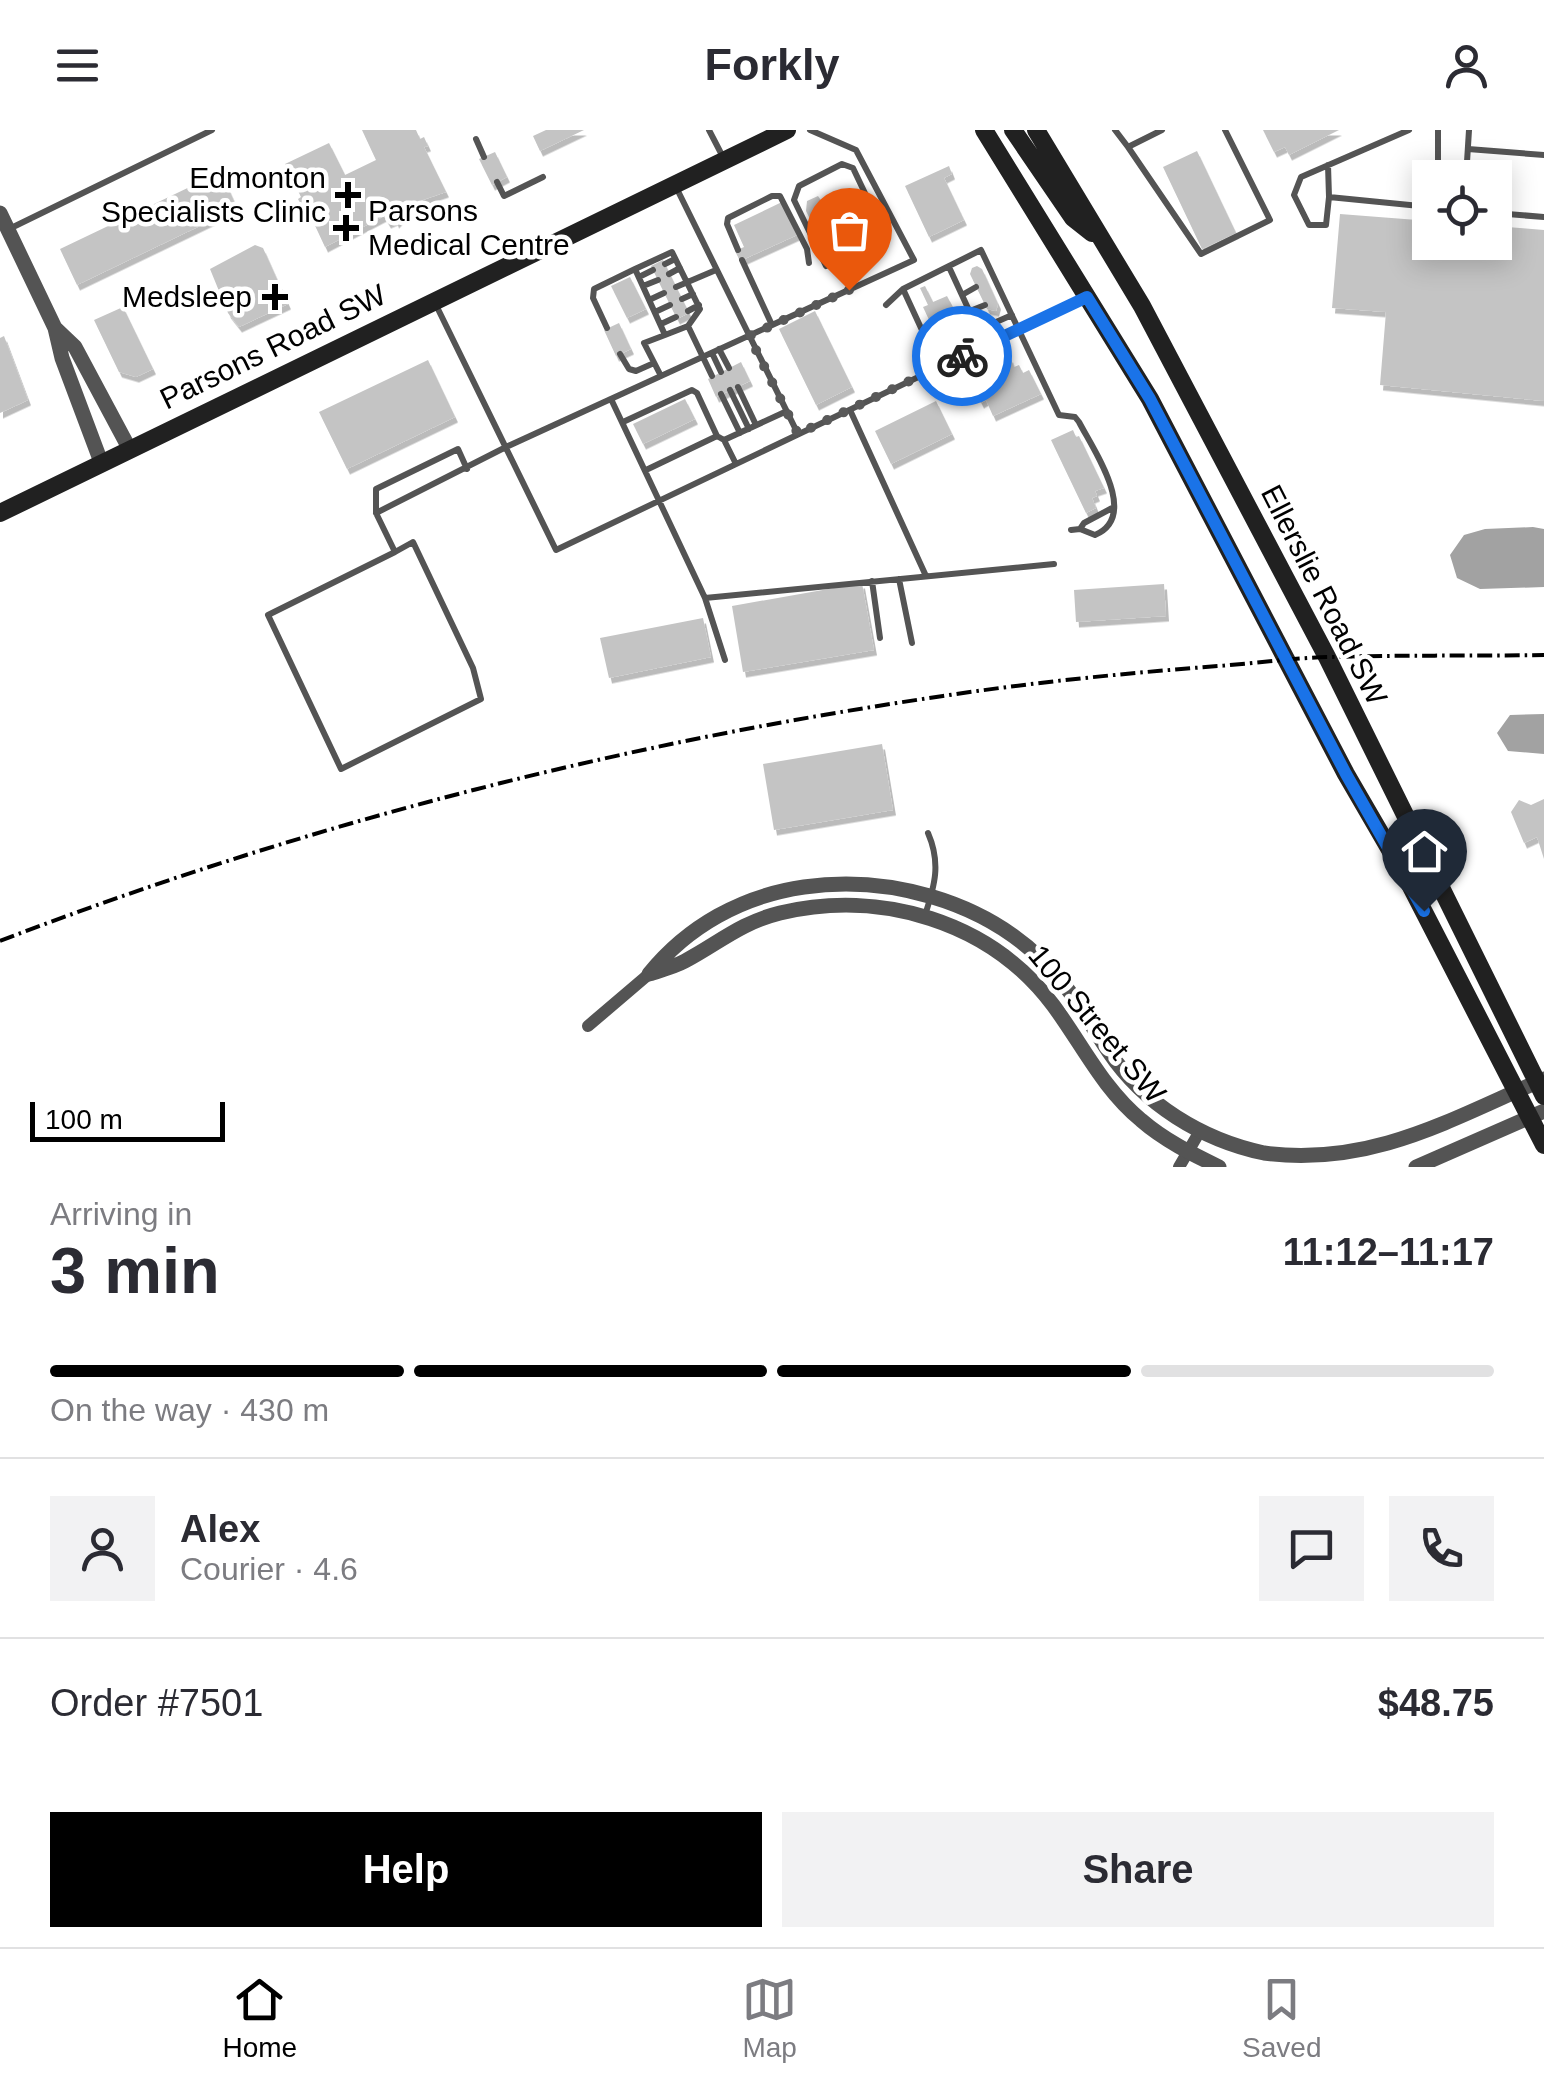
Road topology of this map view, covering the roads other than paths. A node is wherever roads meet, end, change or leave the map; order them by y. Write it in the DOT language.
graph roads {
  1 [pos="212,130"];
  2 [pos="709,130"];
  3 [pos="787,130"];
  4 [pos="810,130"];
  5 [pos="984,130"];
  6 [pos="1013,130"];
  7 [pos="1038,130"];
  8 [pos="1115,130"];
  9 [pos="1162,130"];
  10 [pos="1225,130"];
  11 [pos="1409,130"];
  12 [pos="1438,130"];
  13 [pos="1468,130"];
  14 [pos="476,139"];
  15 [pos="1128,147"];
  16 [pos="1468,149"];
  17 [pos="1544,155"];
  18 [pos="484,157"];
  19 [pos="724,160"];
  20 [pos="1438,160"];
  21 [pos="1467,160"];
  22 [pos="1328,165"];
  23 [pos="543,177"];
  24 [pos="497,182"];
  25 [pos="674,184"];
  26 [pos="1329,197"];
  27 [pos="1412,204"];
  28 [pos="0,213"];
  29 [pos="1512,215"];
  30 [pos="1544,218"];
  31 [pos="8,229"];
  32 [pos="877,238"];
  33 [pos="1104,242"];
  34 [pos="738,250"];
  35 [pos="675,259"];
  36 [pos="742,260"];
  37 [pos="809,262"];
  38 [pos="665,264"];
  39 [pos="826,266"];
  40 [pos="948,266"];
  41 [pos="635,268"];
  42 [pos="680,268"];
  43 [pos="653,270"];
  44 [pos="716,270"];
  45 [pos="669,274"];
  46 [pos="639,277"];
  47 [pos="658,280"];
  48 [pos="687,282"];
  49 [pos="643,286"];
  50 [pos="976,287"];
  51 [pos="676,288"];
  52 [pos="904,289"];
  53 [pos="664,294"];
  54 [pos="693,294"];
  55 [pos="962,295"];
  56 [pos="1087,297"];
  57 [pos="682,299"];
  58 [pos="433,300"];
  59 [pos="649,300"];
  60 [pos="670,305"];
  61 [pos="698,305"];
  62 [pos="886,305"];
  63 [pos="985,305"];
  64 [pos="688,311"];
  65 [pos="970,311"];
  66 [pos="655,312"];
  67 [pos="1012,314"];
  68 [pos="676,317"];
  69 [pos="660,324"];
  70 [pos="772,325"];
  71 [pos="688,326"];
  72 [pos="55,328"];
  73 [pos="608,328"];
  74 [pos="1019,329"];
  75 [pos="978,330"];
  76 [pos="665,335"];
  77 [pos="749,336"];
  78 [pos="986,345"];
  79 [pos="716,351"];
  80 [pos="620,354"];
  81 [pos="703,357"];
  82 [pos="654,363"];
  83 [pos="939,367"];
  84 [pos="725,370"];
  85 [pos="660,376"];
  86 [pos="712,376"];
  87 [pos="734,388"];
  88 [pos="722,394"];
  89 [pos="610,399"];
  90 [pos="850,410"];
  91 [pos="787,411"];
  92 [pos="622,422"];
  93 [pos="752,427"];
  94 [pos="740,433"];
  95 [pos="798,434"];
  96 [pos="720,438"];
  97 [pos="506,447"];
  98 [pos="129,448"];
  99 [pos="102,462"];
  100 [pos="736,464"];
  101 [pos="467,469"];
  102 [pos="645,470"];
  103 [pos="660,500"];
  104 [pos="1115,507"];
  105 [pos="376,512"];
  106 [pos="0,513"];
  107 [pos="1080,529"];
  108 [pos="1071,530"];
  109 [pos="394,552"];
  110 [pos="1054,564"];
  111 [pos="926,576"];
  112 [pos="899,579"];
  113 [pos="872,582"];
  114 [pos="706,598"];
  115 [pos="880,638"];
  116 [pos="912,642"];
  117 [pos="725,660"];
  118 [pos="928,834"];
  119 [pos="932,896"];
  120 [pos="925,916"];
  121 [pos="649,974"];
  122 [pos="588,1026"];
  123 [pos="1542,1089"];
  124 [pos="1518,1093"];
  125 [pos="1536,1113"];
  126 [pos="1200,1131"];
  127 [pos="1544,1145"];
  128 [pos="1188,1152"];
  129 [pos="1179,1167"];
  130 [pos="1219,1167"];
  131 [pos="1416,1167"];
  1 -- 31 [label="lane"];
  2 -- 19 [label="lane"];
  3 -- 19 [label="main road, Parsons Road SW"];
  4 -- 70 [label="lane"];
  5 -- 56 [label="main road, Ellerslie Road SW"];
  6 -- 33 [label="main road"];
  7 -- 33 [label="main road, Ellerslie Road SW"];
  8 -- 15 [label="lane"];
  9 -- 15 [label="lane"];
  10 -- 15 [label="lane"];
  11 -- 22 [label="lane"];
  12 -- 20 [label="lane"];
  13 -- 16 [label="lane"];
  14 -- 18 [label="lane"];
  16 -- 17 [label="lane"];
  16 -- 21 [label="lane"];
  19 -- 25 [label="main road, Parsons Road SW"];
  22 -- 26 [label="lane"];
  22 -- 26 [label="lane"];
  23 -- 24 [label="lane"];
  25 -- 44 [label="lane"];
  25 -- 58 [label="main road, Parsons Road SW"];
  26 -- 27 [label="lane"];
  28 -- 31 [label="street"];
  29 -- 30 [label="lane"];
  31 -- 72 [label="street"];
  32 -- 39 [label="lane"];
  33 -- 123 [label="main road, Ellerslie Road SW"];
  34 -- 37 [label="lane"];
  35 -- 38 [label="lane"];
  35 -- 41 [label="lane"];
  35 -- 42 [label="lane"];
  36 -- 70 [label="lane"];
  40 -- 52 [label="lane"];
  40 -- 55 [label="lane"];
  40 -- 67 [label="lane"];
  41 -- 46 [label="lane"];
  41 -- 73 [label="lane"];
  42 -- 45 [label="lane"];
  42 -- 48 [label="lane"];
  43 -- 46 [label="lane"];
  44 -- 48 [label="lane"];
  44 -- 77 [label="lane"];
  46 -- 49 [label="lane"];
  47 -- 49 [label="lane"];
  48 -- 51 [label="lane"];
  48 -- 54 [label="lane"];
  49 -- 59 [label="lane"];
  50 -- 55 [label="lane"];
  52 -- 62 [label="lane"];
  52 -- 83 [label="lane"];
  53 -- 59 [label="lane"];
  54 -- 57 [label="lane"];
  54 -- 61 [label="lane"];
  55 -- 65 [label="lane"];
  56 -- 74 [label="lane"];
  56 -- 124 [label="main road, Ellerslie Road SW"];
  58 -- 97 [label="lane"];
  58 -- 98 [label="main road, Parsons Road SW"];
  59 -- 66 [label="lane"];
  60 -- 66 [label="lane"];
  61 -- 64 [label="lane"];
  61 -- 71 [label="lane"];
  63 -- 65 [label="lane"];
  65 -- 75 [label="lane"];
  66 -- 69 [label="lane"];
  67 -- 74 [label="lane"];
  67 -- 75 [label="lane"];
  68 -- 69 [label="lane"];
  69 -- 76 [label="lane"];
  70 -- 77 [label="lane"];
  71 -- 76 [label="lane"];
  71 -- 81 [label="lane"];
  72 -- 98 [label="street"];
  72 -- 99 [label="street"];
  74 -- 78 [label="lane"];
  74 -- 104 [label="lane"];
  75 -- 78 [label="lane"];
  76 -- 82 [label="lane"];
  77 -- 79 [label="lane"];
  77 -- 91 [label="lane"];
  78 -- 83 [label="lane"];
  79 -- 81 [label="lane"];
  79 -- 84 [label="lane"];
  80 -- 82 [label="lane"];
  81 -- 85 [label="lane"];
  81 -- 86 [label="lane"];
  82 -- 85 [label="lane"];
  83 -- 90 [label="lane"];
  85 -- 89 [label="lane"];
  87 -- 93 [label="lane"];
  88 -- 94 [label="lane"];
  89 -- 92 [label="lane"];
  89 -- 97 [label="lane"];
  90 -- 95 [label="lane"];
  90 -- 111 [label="lane"];
  91 -- 93 [label="lane"];
  91 -- 95 [label="lane"];
  92 -- 96 [label="lane"];
  92 -- 102 [label="lane"];
  93 -- 94 [label="lane"];
  94 -- 96 [label="lane"];
  95 -- 100 [label="lane"];
  96 -- 100 [label="lane"];
  96 -- 102 [label="lane"];
  97 -- 101 [label="lane"];
  97 -- 103 [label="lane"];
  98 -- 99 [label="main road, Parsons Road SW"];
  99 -- 106 [label="main road, Parsons Road SW"];
  100 -- 103 [label="lane"];
  101 -- 105 [label="lane"];
  101 -- 105 [label="lane"];
  102 -- 103 [label="lane"];
  103 -- 114 [label="lane"];
  104 -- 107 [label="lane"];
  104 -- 107 [label="lane"];
  105 -- 109 [label="lane"];
  107 -- 108 [label="lane"];
  109 -- 109 [label="lane"];
  110 -- 111 [label="lane"];
  111 -- 112 [label="lane"];
  112 -- 113 [label="lane"];
  112 -- 116 [label="lane"];
  113 -- 114 [label="lane"];
  113 -- 115 [label="lane"];
  114 -- 117 [label="lane"];
  118 -- 119 [label="lane"];
  119 -- 120 [label="lane"];
  119 -- 121 [label="street, 100 Street SW"];
  119 -- 126 [label="street, 100 Street SW"];
  120 -- 121 [label="street, 100 Street SW"];
  120 -- 128 [label="street, 100 Street SW"];
  121 -- 122 [label="street, 100 Street SW"];
  123 -- 124 [label="street, 100 Street SW"];
  123 -- 125 [label="street"];
  124 -- 125 [label="main road, Ellerslie Road SW"];
  124 -- 126 [label="street, 100 Street SW"];
  125 -- 127 [label="main road, Ellerslie Road SW"];
  125 -- 131 [label="street"];
  126 -- 128 [label="street"];
  128 -- 129 [label="street"];
  128 -- 130 [label="street, 100 Street SW"];
}
